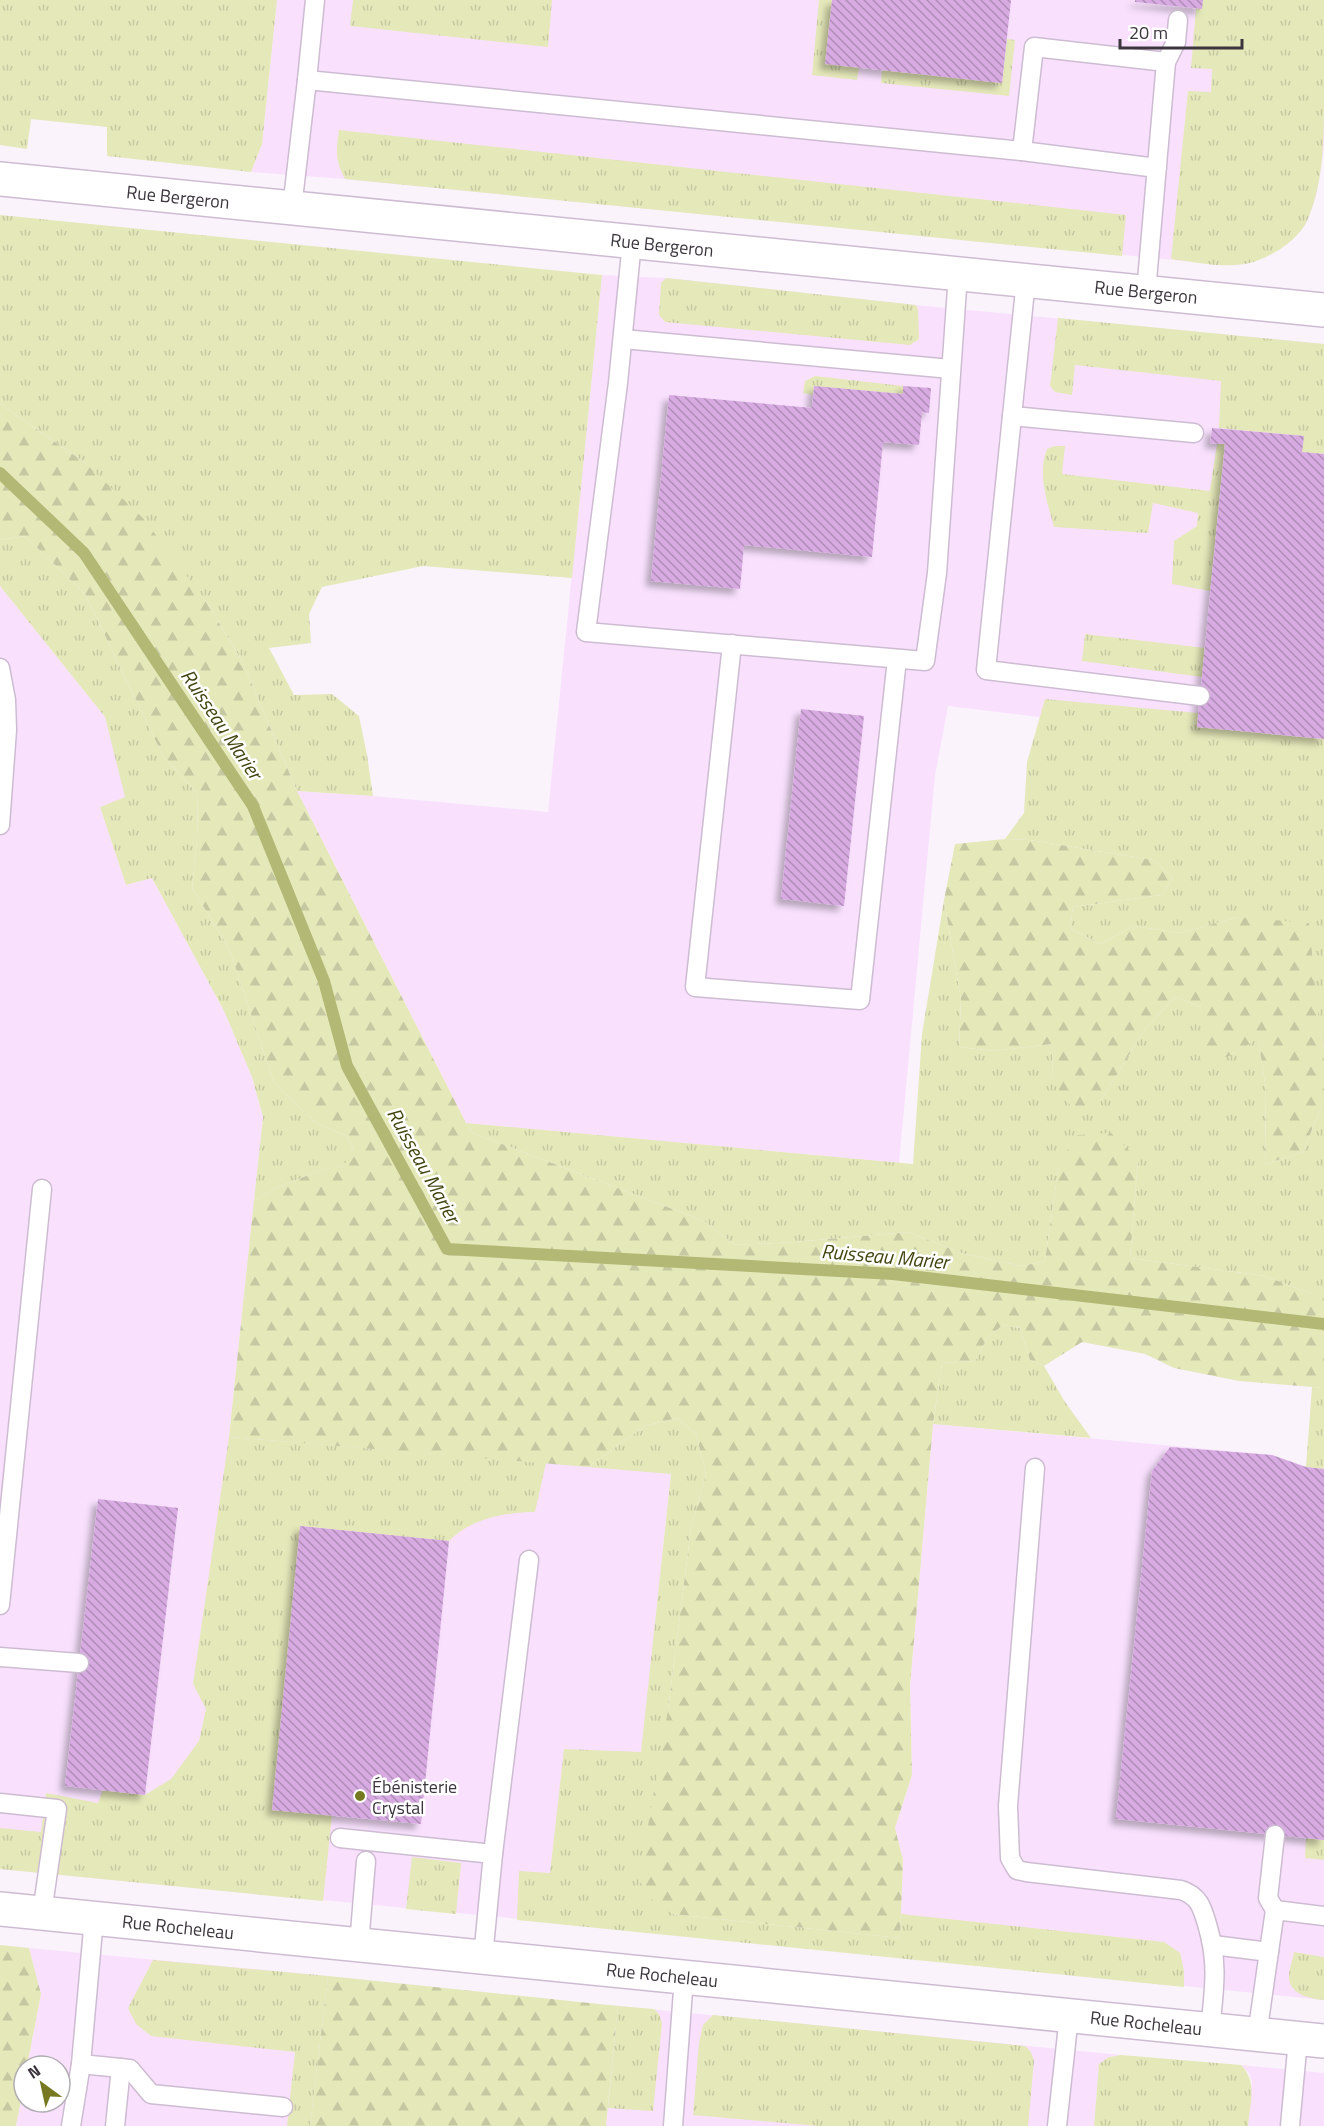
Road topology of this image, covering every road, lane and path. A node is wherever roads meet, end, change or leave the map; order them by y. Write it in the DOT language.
graph roads {
  1 [pos="315,0"];
  2 [pos="1178,20"];
  3 [pos="1166,62"];
  4 [pos="306,80"];
  5 [pos="1022,151"];
  6 [pos="1157,168"];
  7 [pos="0,179"];
  8 [pos="292,208"];
  9 [pos="633,242"];
  10 [pos="958,274"];
  11 [pos="1026,280"];
  12 [pos="1146,292"];
  13 [pos="1324,310"];
  14 [pos="623,339"];
  15 [pos="951,369"];
  16 [pos="1012,416"];
  17 [pos="1194,433"];
  18 [pos="732,644"];
  19 [pos="897,659"];
  20 [pos="0,668"];
  21 [pos="1200,696"];
  22 [pos="2,778"];
  23 [pos="0,825"];
  24 [pos="42,1189"];
  25 [pos="1035,1468"];
  26 [pos="529,1560"];
  27 [pos="0,1605"];
  28 [pos="0,1657"];
  29 [pos="79,1663"];
  30 [pos="0,1803"];
  31 [pos="1275,1835"];
  32 [pos="340,1838"];
  33 [pos="493,1854"];
  34 [pos="366,1861"];
  35 [pos="0,1909"];
  36 [pos="1275,1911"];
  37 [pos="42,1913"];
  38 [pos="1324,1916"];
  39 [pos="94,1918"];
  40 [pos="359,1944"];
  41 [pos="1213,1945"];
  42 [pos="1269,1952"];
  43 [pos="483,1957"];
  44 [pos="684,1977"];
  45 [pos="1069,2016"];
  46 [pos="1210,2030"];
  47 [pos="1257,2035"];
  48 [pos="1311,2040"];
  49 [pos="81,2064"];
  50 [pos="121,2068"];
  51 [pos="283,2107"];
  52 [pos="71,2126"];
  53 [pos="115,2126"];
  54 [pos="673,2126"];
  55 [pos="1057,2126"];
  56 [pos="1290,2126"];
  1 -- 4 [label="lane"];
  2 -- 3 [label="lane"];
  3 -- 5 [label="lane"];
  3 -- 6 [label="lane"];
  4 -- 5 [label="lane"];
  4 -- 8 [label="lane"];
  5 -- 6 [label="lane"];
  6 -- 12 [label="lane"];
  7 -- 8 [label="street, Rue Bergeron"];
  8 -- 9 [label="street, Rue Bergeron"];
  9 -- 10 [label="street, Rue Bergeron"];
  9 -- 14 [label="lane"];
  10 -- 11 [label="street, Rue Bergeron"];
  10 -- 15 [label="lane"];
  11 -- 12 [label="street, Rue Bergeron"];
  11 -- 16 [label="lane"];
  12 -- 13 [label="street, Rue Bergeron"];
  14 -- 15 [label="lane"];
  14 -- 18 [label="lane"];
  15 -- 19 [label="lane"];
  16 -- 17 [label="lane"];
  16 -- 21 [label="lane"];
  18 -- 19 [label="lane"];
  18 -- 19 [label="lane"];
  20 -- 22 [label="lane"];
  22 -- 23 [label="lane"];
  24 -- 27 [label="lane"];
  25 -- 41 [label="lane"];
  26 -- 33 [label="lane"];
  28 -- 29 [label="lane"];
  30 -- 37 [label="lane"];
  31 -- 36 [label="lane"];
  32 -- 33 [label="lane"];
  33 -- 43 [label="lane"];
  34 -- 40 [label="lane"];
  35 -- 37 [label="street, Rue Rocheleau"];
  36 -- 38 [label="lane"];
  36 -- 42 [label="lane"];
  37 -- 39 [label="street, Rue Rocheleau"];
  39 -- 40 [label="street, Rue Rocheleau"];
  39 -- 49 [label="lane"];
  40 -- 43 [label="street, Rue Rocheleau"];
  41 -- 42 [label="lane"];
  41 -- 46 [label="lane"];
  42 -- 47 [label="lane"];
  43 -- 44 [label="street, Rue Rocheleau"];
  44 -- 45 [label="street, Rue Rocheleau"];
  44 -- 54 [label="lane"];
  45 -- 46 [label="street, Rue Rocheleau"];
  45 -- 55 [label="lane"];
  46 -- 47 [label="street, Rue Rocheleau"];
  47 -- 48 [label="street, Rue Rocheleau"];
  48 -- 56 [label="lane"];
  49 -- 50 [label="lane"];
  49 -- 52 [label="lane"];
  50 -- 51 [label="lane"];
  50 -- 53 [label="lane"];
}
